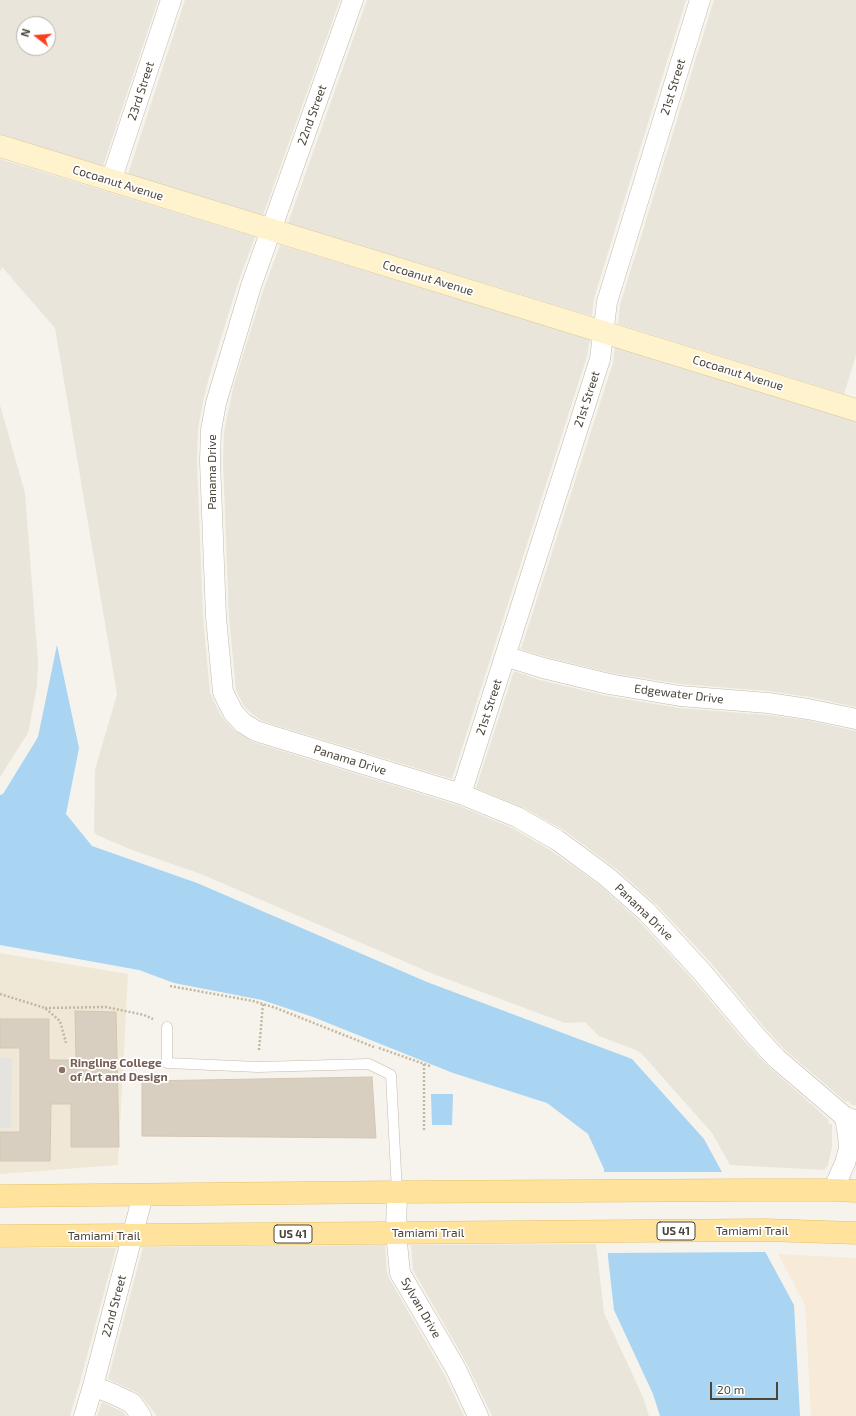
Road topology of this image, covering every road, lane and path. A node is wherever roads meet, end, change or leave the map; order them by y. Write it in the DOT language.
graph roads {
  1 [pos="171,0"];
  2 [pos="353,0"];
  3 [pos="700,0"];
  4 [pos="0,146"];
  5 [pos="111,181"];
  6 [pos="271,230"];
  7 [pos="604,332"];
  8 [pos="855,406"];
  9 [pos="505,656"];
  10 [pos="856,719"];
  11 [pos="461,794"];
  12 [pos="170,986"];
  13 [pos="0,994"];
  14 [pos="263,1004"];
  15 [pos="45,1008"];
  16 [pos="168,1027"];
  17 [pos="66,1043"];
  18 [pos="424,1064"];
  19 [pos="258,1066"];
  20 [pos="430,1066"];
  21 [pos="850,1119"];
  22 [pos="424,1132"];
  23 [pos="833,1190"];
  24 [pos="856,1191"];
  25 [pos="397,1192"];
  26 [pos="143,1195"];
  27 [pos="0,1196"];
  28 [pos="396,1233"];
  29 [pos="856,1233"];
  30 [pos="0,1236"];
  31 [pos="132,1236"];
  32 [pos="93,1386"];
  33 [pos="84,1416"];
  34 [pos="141,1416"];
  35 [pos="478,1416"];
  1 -- 5 [label="street, 23rd Street"];
  2 -- 6 [label="street, 22nd Street"];
  3 -- 7 [label="street, 21st Street"];
  4 -- 5 [label="street, Cocoanut Avenue"];
  5 -- 6 [label="street, Cocoanut Avenue"];
  6 -- 7 [label="street, Cocoanut Avenue"];
  6 -- 11 [label="street, Panama Drive"];
  7 -- 8 [label="street, Cocoanut Avenue"];
  7 -- 9 [label="street, 21st Street"];
  9 -- 10 [label="street, Edgewater Drive"];
  9 -- 11 [label="street, 21st Street"];
  11 -- 21 [label="street, Panama Drive"];
  12 -- 14 [label="path"];
  13 -- 15 [label="path"];
  14 -- 18 [label="path"];
  14 -- 19 [label="path"];
  15 -- 16 [label="path"];
  15 -- 17 [label="path"];
  16 -- 19 [label="lane"];
  18 -- 20 [label="path"];
  18 -- 22 [label="path"];
  19 -- 25 [label="lane"];
  21 -- 23 [label="street, Panama Drive"];
  23 -- 24 [label="main road"];
  23 -- 25 [label="main road"];
  25 -- 26 [label="main road"];
  25 -- 28 [label="street, Sylvan Drive"];
  26 -- 27 [label="main road"];
  26 -- 31 [label="street, 22nd Street"];
  28 -- 29 [label="main road, Tamiami Trail / US 41"];
  28 -- 31 [label="main road, Tamiami Trail / US 41"];
  28 -- 35 [label="street, Sylvan Drive"];
  30 -- 31 [label="main road, Tamiami Trail / US 41"];
  31 -- 32 [label="street, 22nd Street"];
  32 -- 33 [label="street, 22nd Street"];
  32 -- 34 [label="street"];
}
